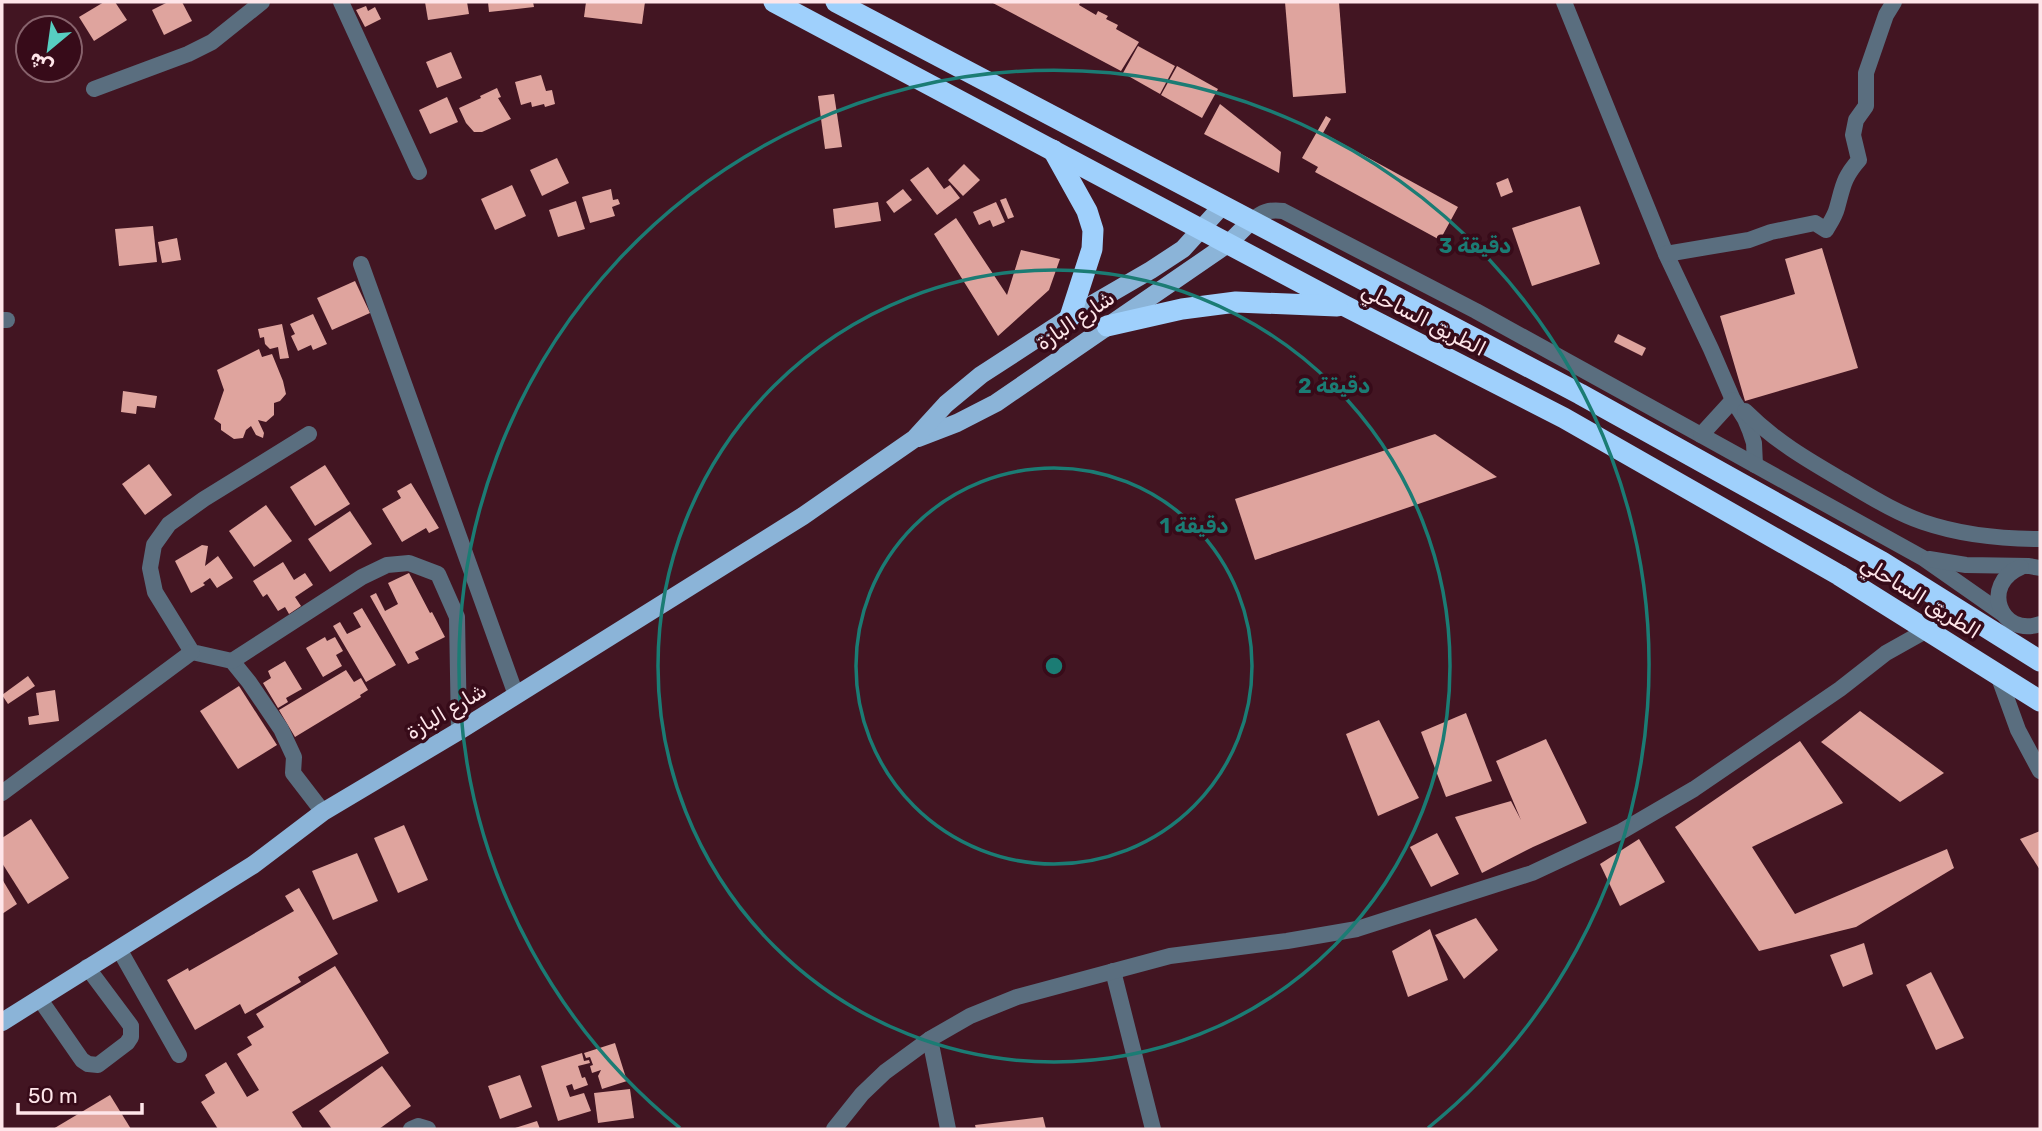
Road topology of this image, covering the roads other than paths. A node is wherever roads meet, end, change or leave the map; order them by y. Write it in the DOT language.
graph roads {
  1 [pos="262,2"];
  2 [pos="341,2"];
  3 [pos="774,2"];
  4 [pos="836,2"];
  5 [pos="1564,2"];
  6 [pos="1894,2"];
  7 [pos="94,89"];
  8 [pos="1051,148"];
  9 [pos="419,172"];
  10 [pos="1222,206"];
  11 [pos="1251,221"];
  12 [pos="1202,229"];
  13 [pos="1229,243"];
  14 [pos="1666,254"];
  15 [pos="361,264"];
  16 [pos="1345,306"];
  17 [pos="1070,317"];
  18 [pos="1107,326"];
  19 [pos="1733,400"];
  20 [pos="309,434"];
  21 [pos="1701,435"];
  22 [pos="914,439"];
  23 [pos="1755,465"];
  24 [pos="2040,539"];
  25 [pos="1923,558"];
  26 [pos="2032,565"];
  27 [pos="2003,614"];
  28 [pos="2040,624"];
  29 [pos="1927,630"];
  30 [pos="192,652"];
  31 [pos="232,661"];
  32 [pos="2040,661"];
  33 [pos="1998,675"];
  34 [pos="516,695"];
  35 [pos="2040,701"];
  36 [pos="459,731"];
  37 [pos="2040,771"];
  38 [pos="2,793"];
  39 [pos="323,812"];
  40 [pos="118,949"];
  41 [pos="87,967"];
  42 [pos="1113,971"];
  43 [pos="39,998"];
  44 [pos="2,1022"];
  45 [pos="930,1039"];
  46 [pos="179,1055"];
  47 [pos="411,1129"];
  48 [pos="428,1129"];
  49 [pos="834,1129"];
  50 [pos="948,1129"];
  51 [pos="1153,1129"];
  1 -- 7 [label="street"];
  2 -- 9 [label="street"];
  3 -- 8 [label="highway, الطريق الساحلي"];
  4 -- 10 [label="highway, الطريق الساحلي"];
  5 -- 14 [label="street"];
  6 -- 14 [label="street"];
  8 -- 12 [label="highway, الطريق الساحلي"];
  8 -- 17 [label="highway"];
  10 -- 11 [label="highway, الطريق الساحلي"];
  10 -- 12 [label="main road, شارع البازة"];
  11 -- 13 [label="main road, شارع البازة"];
  11 -- 21 [label="street"];
  11 -- 32 [label="highway, الطريق الساحلي"];
  12 -- 13 [label="highway, الطريق الساحلي"];
  12 -- 17 [label="main road, شارع البازة"];
  13 -- 16 [label="highway, الطريق الساحلي"];
  13 -- 18 [label="main road, شارع البازة"];
  14 -- 19 [label="street"];
  15 -- 34 [label="street"];
  16 -- 18 [label="highway"];
  16 -- 29 [label="highway, الطريق الساحلي"];
  17 -- 22 [label="main road, شارع البازة"];
  18 -- 22 [label="main road, شارع البازة"];
  19 -- 21 [label="street"];
  19 -- 23 [label="street"];
  19 -- 24 [label="street"];
  20 -- 30 [label="street"];
  21 -- 23 [label="street"];
  22 -- 34 [label="main road, شارع البازة"];
  23 -- 25 [label="street"];
  25 -- 26 [label="street"];
  25 -- 27 [label="street"];
  26 -- 27 [label="street"];
  27 -- 28 [label="street"];
  29 -- 33 [label="highway, الطريق الساحلي"];
  29 -- 42 [label="street"];
  30 -- 31 [label="street"];
  30 -- 38 [label="street"];
  31 -- 36 [label="street"];
  31 -- 39 [label="street"];
  33 -- 35 [label="highway, الطريق الساحلي"];
  33 -- 37 [label="street"];
  34 -- 36 [label="main road, شارع البازة"];
  36 -- 39 [label="main road, شارع البازة"];
  39 -- 40 [label="main road, شارع البازة"];
  40 -- 41 [label="main road, شارع البازة"];
  40 -- 46 [label="street"];
  41 -- 43 [label="main road, شارع البازة"];
  41 -- 43 [label="street"];
  42 -- 45 [label="street"];
  42 -- 51 [label="street"];
  43 -- 44 [label="main road, شارع البازة"];
  45 -- 49 [label="street"];
  45 -- 50 [label="street"];
  47 -- 48 [label="street"];
}
